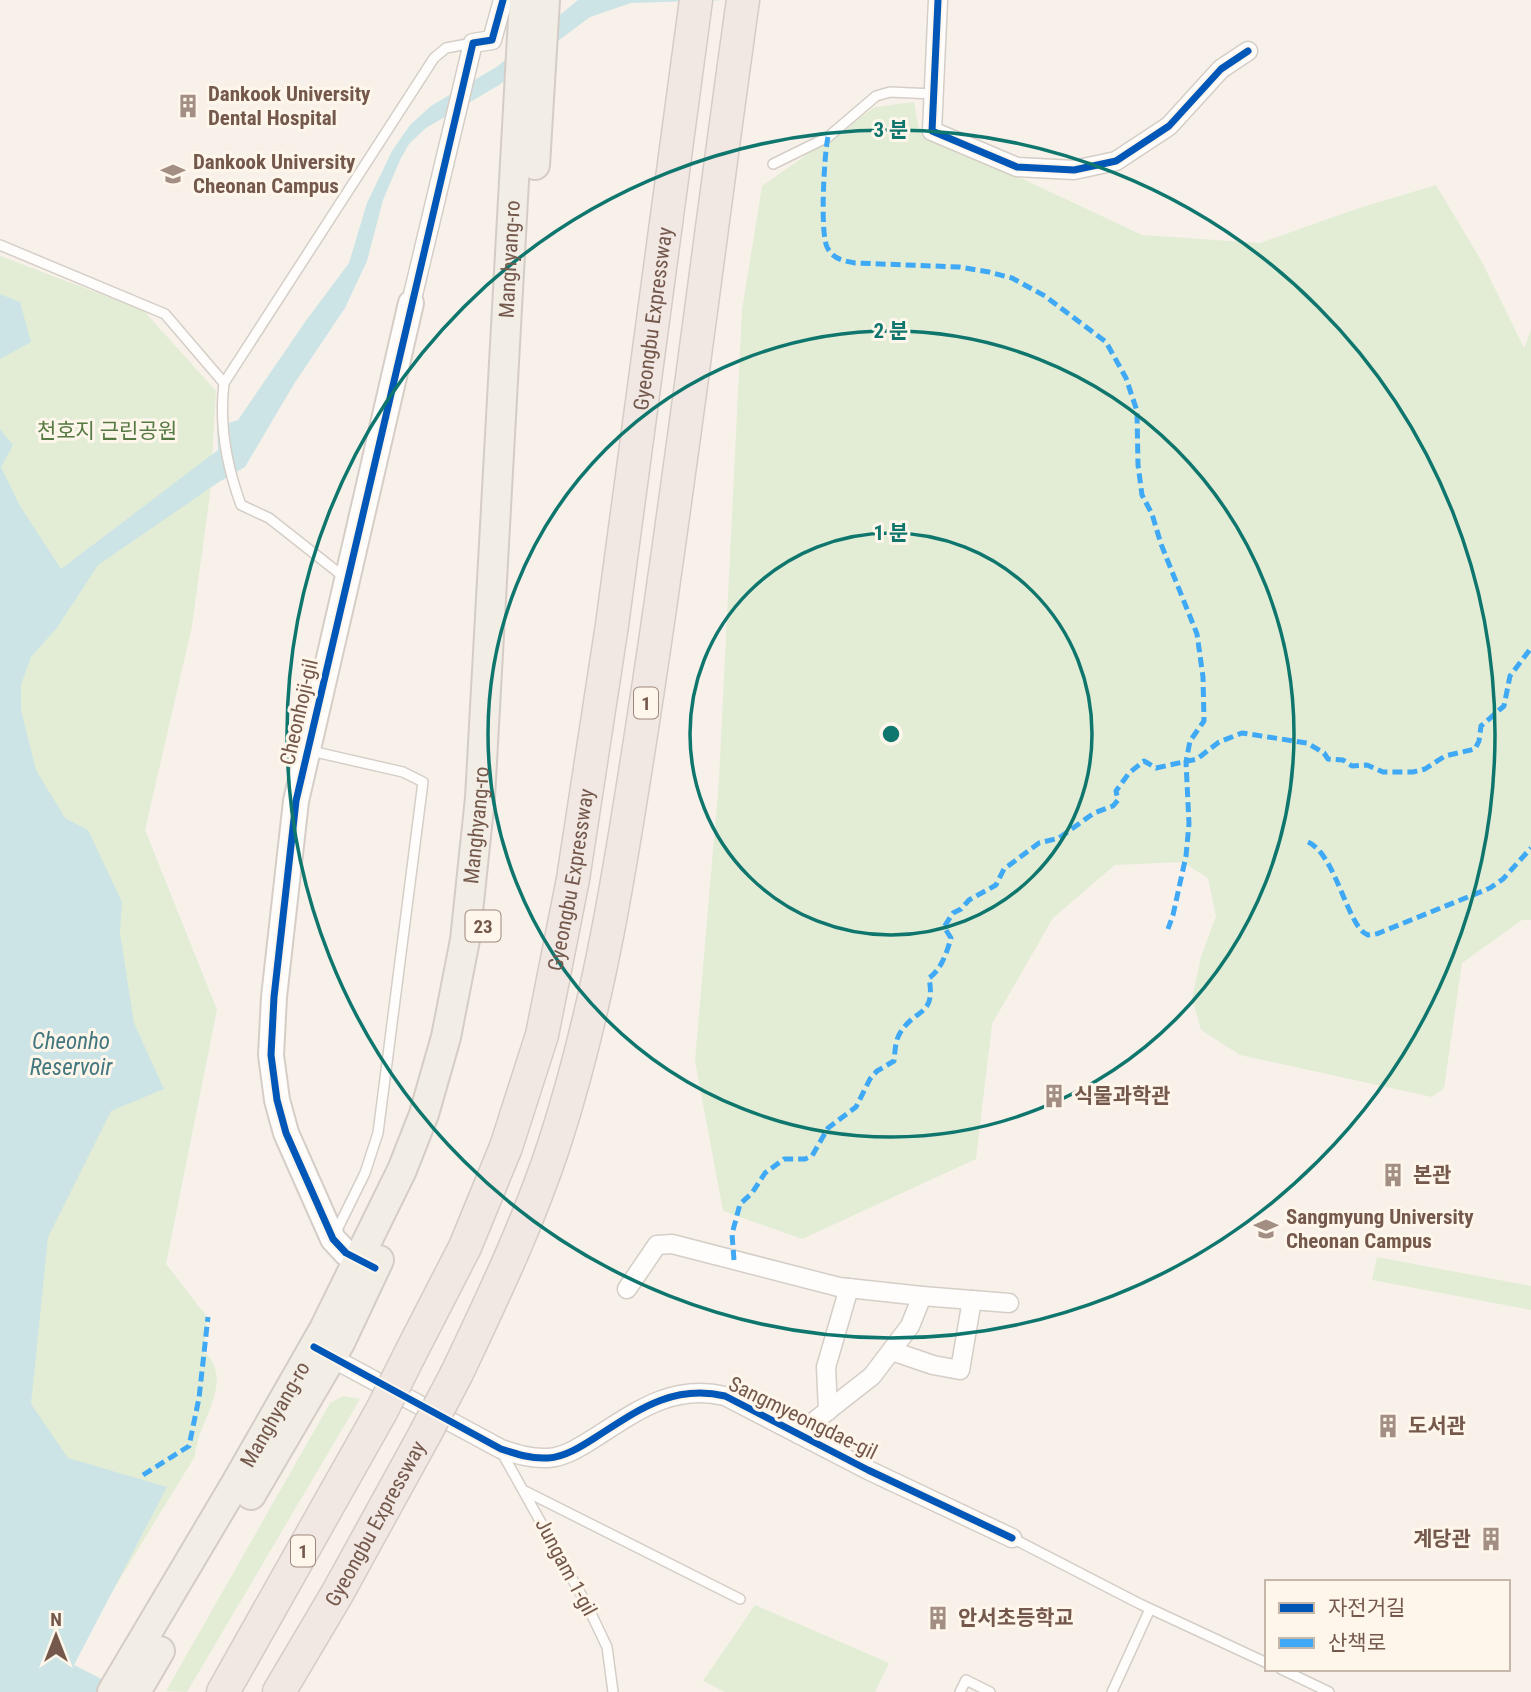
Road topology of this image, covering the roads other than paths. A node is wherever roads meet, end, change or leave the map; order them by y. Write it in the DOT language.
graph roads {
  1 [pos="938,0"];
  2 [pos="743,4"];
  3 [pos="696,5"];
  4 [pos="536,6"];
  5 [pos="472,50"];
  6 [pos="1248,51"];
  7 [pos="933,94"];
  8 [pos="773,164"];
  9 [pos="0,245"];
  10 [pos="411,303"];
  11 [pos="224,383"];
  12 [pos="348,580"];
  13 [pos="308,751"];
  14 [pos="332,1239"];
  15 [pos="366,1264"];
  16 [pos="849,1287"];
  17 [pos="627,1289"];
  18 [pos="922,1296"];
  19 [pos="972,1300"];
  20 [pos="1009,1303"];
  21 [pos="891,1351"];
  22 [pos="323,1352"];
  23 [pos="828,1411"];
  24 [pos="798,1434"];
  25 [pos="501,1449"];
  26 [pos="523,1490"];
  27 [pos="1012,1538"];
  28 [pos="740,1598"];
  29 [pos="1150,1609"];
  30 [pos="1265,1662"];
  31 [pos="1284,1671"];
  32 [pos="127,1687"];
  33 [pos="223,1692"];
  34 [pos="279,1692"];
  35 [pos="613,1692"];
  36 [pos="960,1692"];
  37 [pos="990,1692"];
  38 [pos="1112,1692"];
  39 [pos="1329,1692"];
  1 -- 7 [label="street"];
  2 -- 34 [label="highway, Gyeongbu Expressway / 1, bridge"];
  3 -- 33 [label="highway, Gyeongbu Expressway / 1, bridge"];
  4 -- 5 [label="street"];
  4 -- 15 [label="main road, Manghyang-ro / 23"];
  5 -- 10 [label="street, Cheonhoji-gil"];
  5 -- 11 [label="lane"];
  6 -- 7 [label="street"];
  7 -- 8 [label="lane"];
  9 -- 11 [label="lane"];
  10 -- 12 [label="street, Cheonhoji-gil"];
  11 -- 12 [label="lane"];
  12 -- 13 [label="street, Cheonhoji-gil"];
  13 -- 14 [label="street, Cheonhoji-gil"];
  13 -- 14 [label="lane"];
  14 -- 15 [label="street, Cheonhoji-gil"];
  15 -- 22 [label="main road, Manghyang-ro / 23"];
  16 -- 17 [label="street"];
  16 -- 18 [label="street"];
  16 -- 23 [label="street"];
  18 -- 19 [label="street"];
  18 -- 21 [label="street"];
  19 -- 20 [label="street"];
  19 -- 21 [label="street"];
  21 -- 23 [label="street"];
  22 -- 25 [label="street, Sangmyeongdae-gil"];
  22 -- 32 [label="main road, Manghyang-ro / 23"];
  23 -- 24 [label="street"];
  24 -- 25 [label="street, Sangmyeongdae-gil"];
  24 -- 27 [label="street, Sangmyeongdae-gil"];
  25 -- 26 [label="lane, Jungam 1-gil"];
  26 -- 28 [label="lane"];
  26 -- 35 [label="lane, Jungam 1-gil"];
  27 -- 29 [label="lane, Sangmyeongdae-gil"];
  29 -- 30 [label="lane, Sangmyeongdae-gil"];
  29 -- 38 [label="lane"];
  31 -- 39 [label="lane"];
  36 -- 37 [label="lane"];
}
